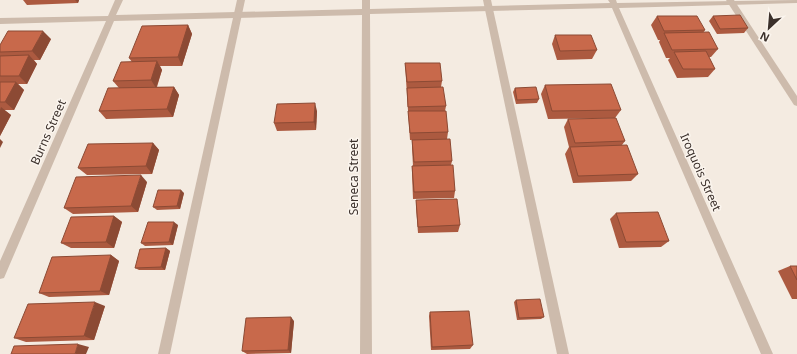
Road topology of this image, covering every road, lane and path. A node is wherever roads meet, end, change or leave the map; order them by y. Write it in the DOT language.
graph roads {
  1 [pos="119,0"];
  2 [pos="241,0"];
  3 [pos="366,0"];
  4 [pos="731,1"];
  5 [pos="797,1"];
  6 [pos="613,3"];
  7 [pos="488,4"];
  8 [pos="366,12"];
  9 [pos="237,15"];
  10 [pos="111,18"];
  11 [pos="0,22"];
  12 [pos="797,103"];
  13 [pos="0,274"];
  14 [pos="164,354"];
  15 [pos="366,354"];
  16 [pos="563,354"];
  17 [pos="767,354"];
  1 -- 10 [label="street, Burns Street"];
  2 -- 9 [label="street"];
  3 -- 8 [label="street, Seneca Street"];
  4 -- 5 [label="street"];
  4 -- 6 [label="street"];
  4 -- 12 [label="street"];
  6 -- 7 [label="street"];
  6 -- 17 [label="street, Iroquois Street"];
  7 -- 8 [label="street"];
  7 -- 16 [label="street"];
  8 -- 9 [label="street"];
  8 -- 15 [label="street, Seneca Street"];
  9 -- 10 [label="street"];
  9 -- 14 [label="street"];
  10 -- 11 [label="street"];
  10 -- 13 [label="street, Burns Street"];
}
